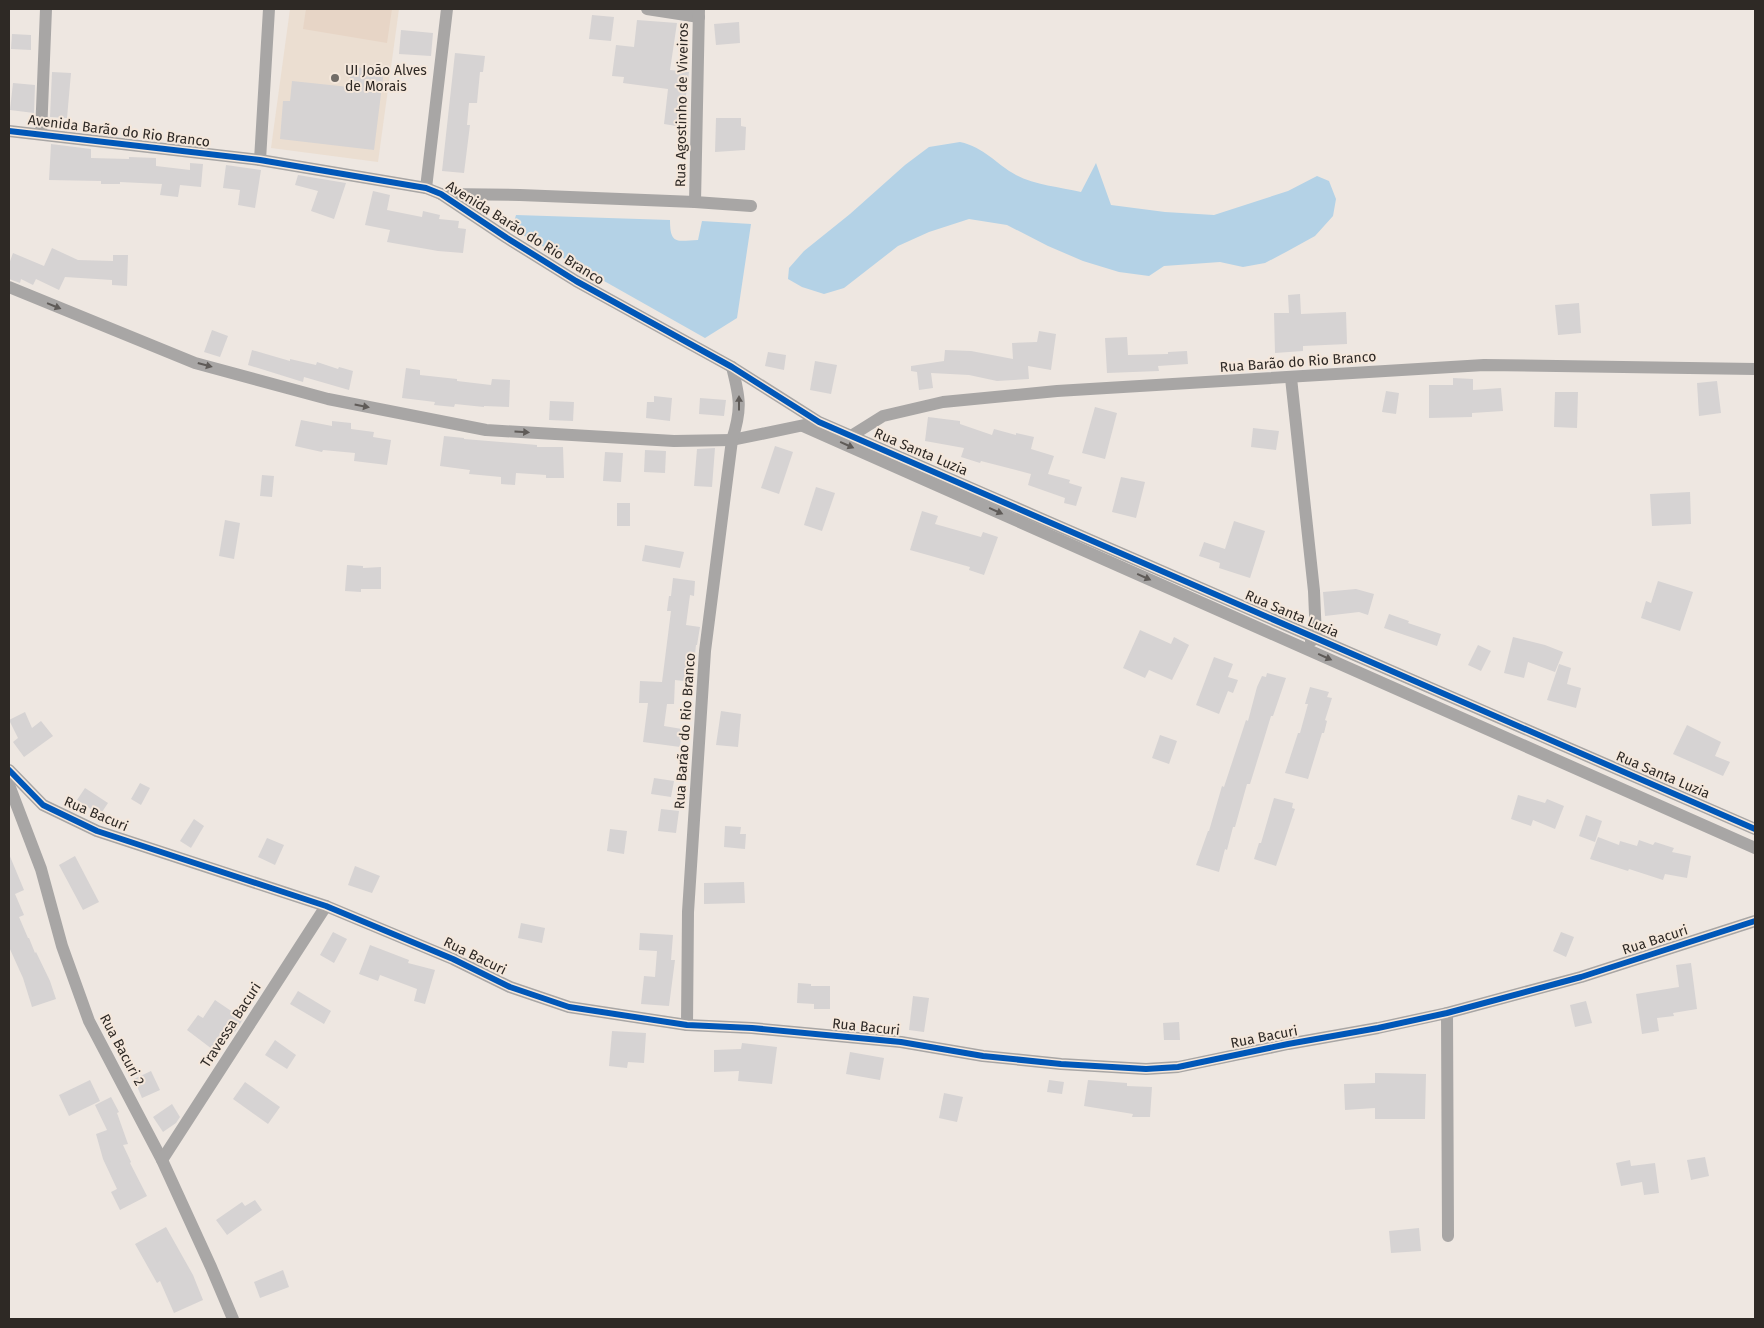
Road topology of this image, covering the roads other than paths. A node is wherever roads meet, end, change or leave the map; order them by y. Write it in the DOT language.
graph roads {
  1 [pos="46,9"];
  2 [pos="269,9"];
  3 [pos="447,9"];
  4 [pos="647,9"];
  5 [pos="699,13"];
  6 [pos="9,131"];
  7 [pos="40,134"];
  8 [pos="260,160"];
  9 [pos="426,188"];
  10 [pos="441,194"];
  11 [pos="695,202"];
  12 [pos="751,206"];
  13 [pos="9,287"];
  14 [pos="732,367"];
  15 [pos="1755,369"];
  16 [pos="1291,378"];
  17 [pos="819,422"];
  18 [pos="803,426"];
  19 [pos="850,436"];
  20 [pos="732,440"];
  21 [pos="1316,638"];
  22 [pos="1302,647"];
  23 [pos="9,770"];
  24 [pos="9,785"];
  25 [pos="1755,829"];
  26 [pos="1755,848"];
  27 [pos="326,906"];
  28 [pos="1755,921"];
  29 [pos="1448,1014"];
  30 [pos="687,1025"];
  31 [pos="162,1160"];
  32 [pos="1448,1236"];
  33 [pos="233,1319"];
  1 -- 7 [label="street"];
  2 -- 8 [label="street"];
  3 -- 9 [label="street"];
  4 -- 5 [label="street"];
  5 -- 11 [label="street, Rua Agostinho de Viveiros"];
  6 -- 7 [label="street, Avenida Barão do Rio Branco"];
  7 -- 8 [label="street, Avenida Barão do Rio Branco"];
  8 -- 9 [label="street, Avenida Barão do Rio Branco"];
  9 -- 10 [label="street, Avenida Barão do Rio Branco"];
  10 -- 11 [label="street, Avenida Barão do Rio Branco"];
  10 -- 14 [label="street, Avenida Barão do Rio Branco"];
  11 -- 12 [label="street, Avenida Barão do Rio Branco"];
  13 -- 20 [label="street, one-way"];
  14 -- 17 [label="street, Avenida Barão do Rio Branco"];
  20 -- 14 [label="street, one-way"];
  15 -- 16 [label="street, Rua Barão do Rio Branco"];
  16 -- 19 [label="street, Rua Barão do Rio Branco"];
  16 -- 21 [label="street"];
  17 -- 18 [label="street"];
  17 -- 19 [label="street, Rua Santa Luzia"];
  18 -- 20 [label="street"];
  18 -- 22 [label="street, Rua Santa Luzia, one-way"];
  19 -- 21 [label="street, Rua Santa Luzia"];
  20 -- 30 [label="street, Rua Barão do Rio Branco"];
  21 -- 22 [label="street"];
  21 -- 25 [label="street, Rua Santa Luzia"];
  22 -- 26 [label="street, Rua Santa Luzia, one-way"];
  23 -- 27 [label="street, Rua Bacuri"];
  24 -- 31 [label="street, Rua Bacuri 2"];
  27 -- 30 [label="street, Rua Bacuri"];
  27 -- 31 [label="street, Travessa Bacuri"];
  28 -- 29 [label="street, Rua Bacuri"];
  29 -- 30 [label="street, Rua Bacuri"];
  29 -- 32 [label="street"];
  31 -- 33 [label="street, Rua Bacuri 2"];
}
